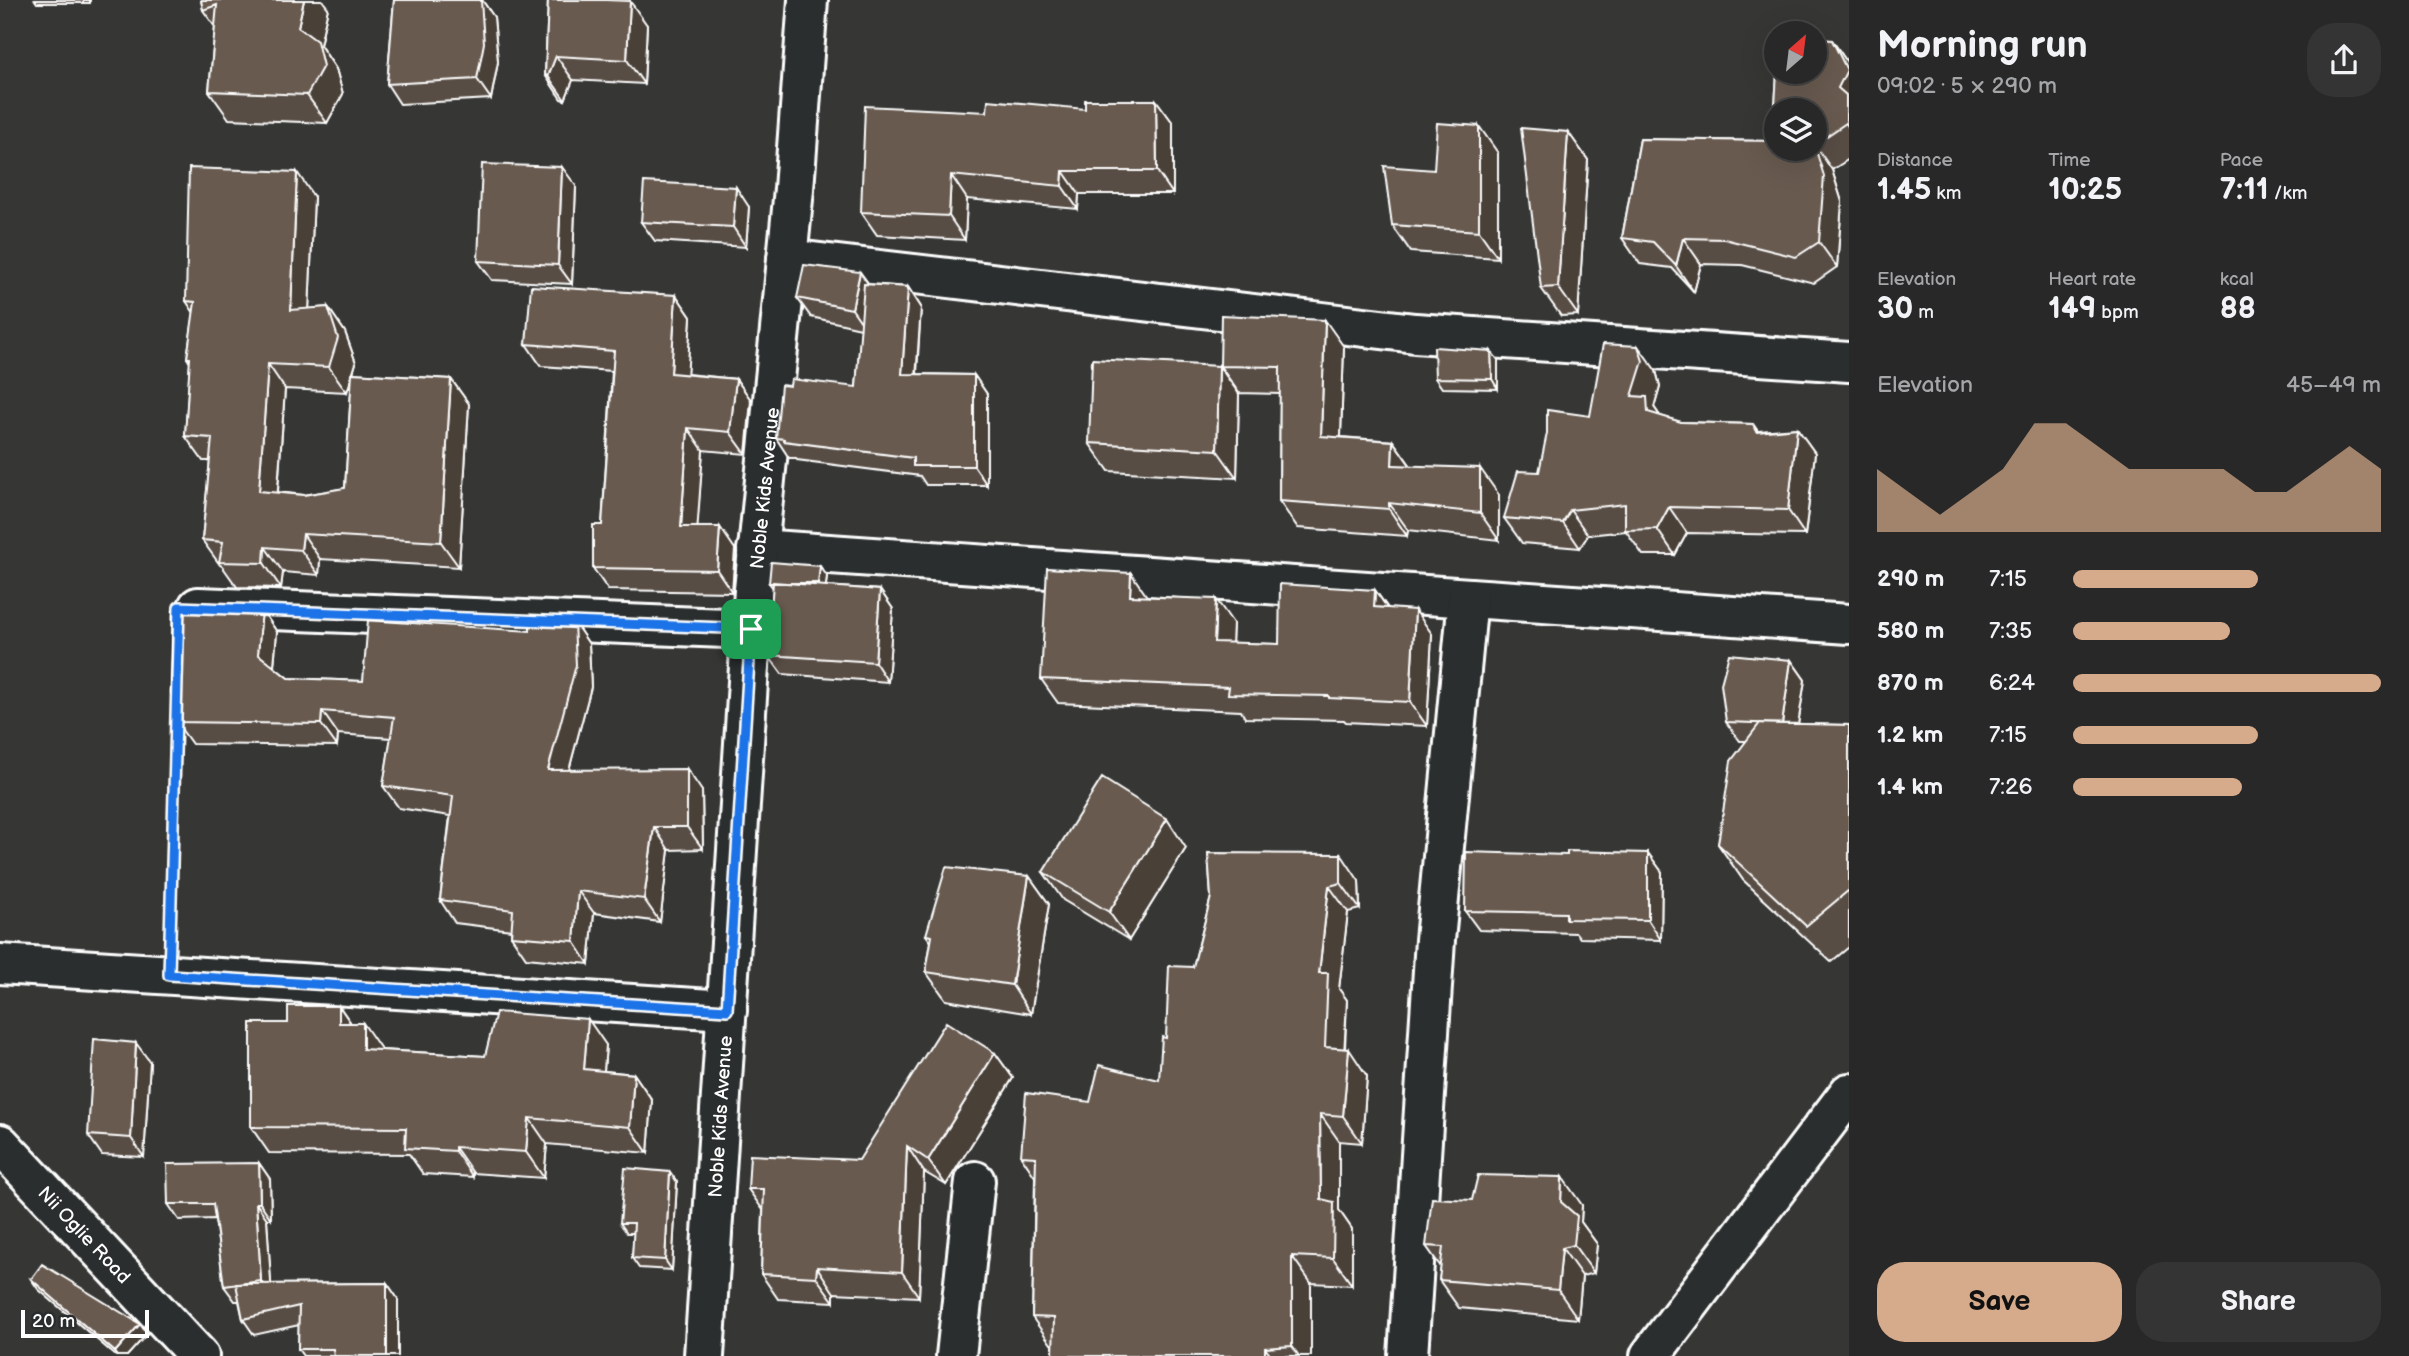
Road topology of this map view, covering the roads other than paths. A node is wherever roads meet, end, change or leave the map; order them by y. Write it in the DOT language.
graph roads {
  1 [pos="808,0"];
  2 [pos="787,260"];
  3 [pos="1849,362"];
  4 [pos="757,549"];
  5 [pos="1468,598"];
  6 [pos="198,607"];
  7 [pos="1849,624"];
  8 [pos="751,629"];
  9 [pos="0,964"];
  10 [pos="727,1010"];
  11 [pos="1849,1093"];
  12 [pos="0,1144"];
  13 [pos="975,1181"];
  14 [pos="199,1356"];
  15 [pos="704,1356"];
  16 [pos="956,1356"];
  17 [pos="1408,1356"];
  18 [pos="1650,1356"];
  1 -- 2 [label="street, Noble Kids Avenue"];
  2 -- 3 [label="street"];
  2 -- 4 [label="street, Noble Kids Avenue"];
  4 -- 5 [label="street"];
  4 -- 8 [label="street, Noble Kids Avenue"];
  5 -- 7 [label="street"];
  5 -- 17 [label="street"];
  6 -- 8 [label="street"];
  8 -- 10 [label="street, Noble Kids Avenue"];
  9 -- 10 [label="street"];
  10 -- 15 [label="street, Noble Kids Avenue"];
  11 -- 18 [label="street"];
  12 -- 14 [label="street, Nii Oglie Road"];
  13 -- 16 [label="street"];
}
